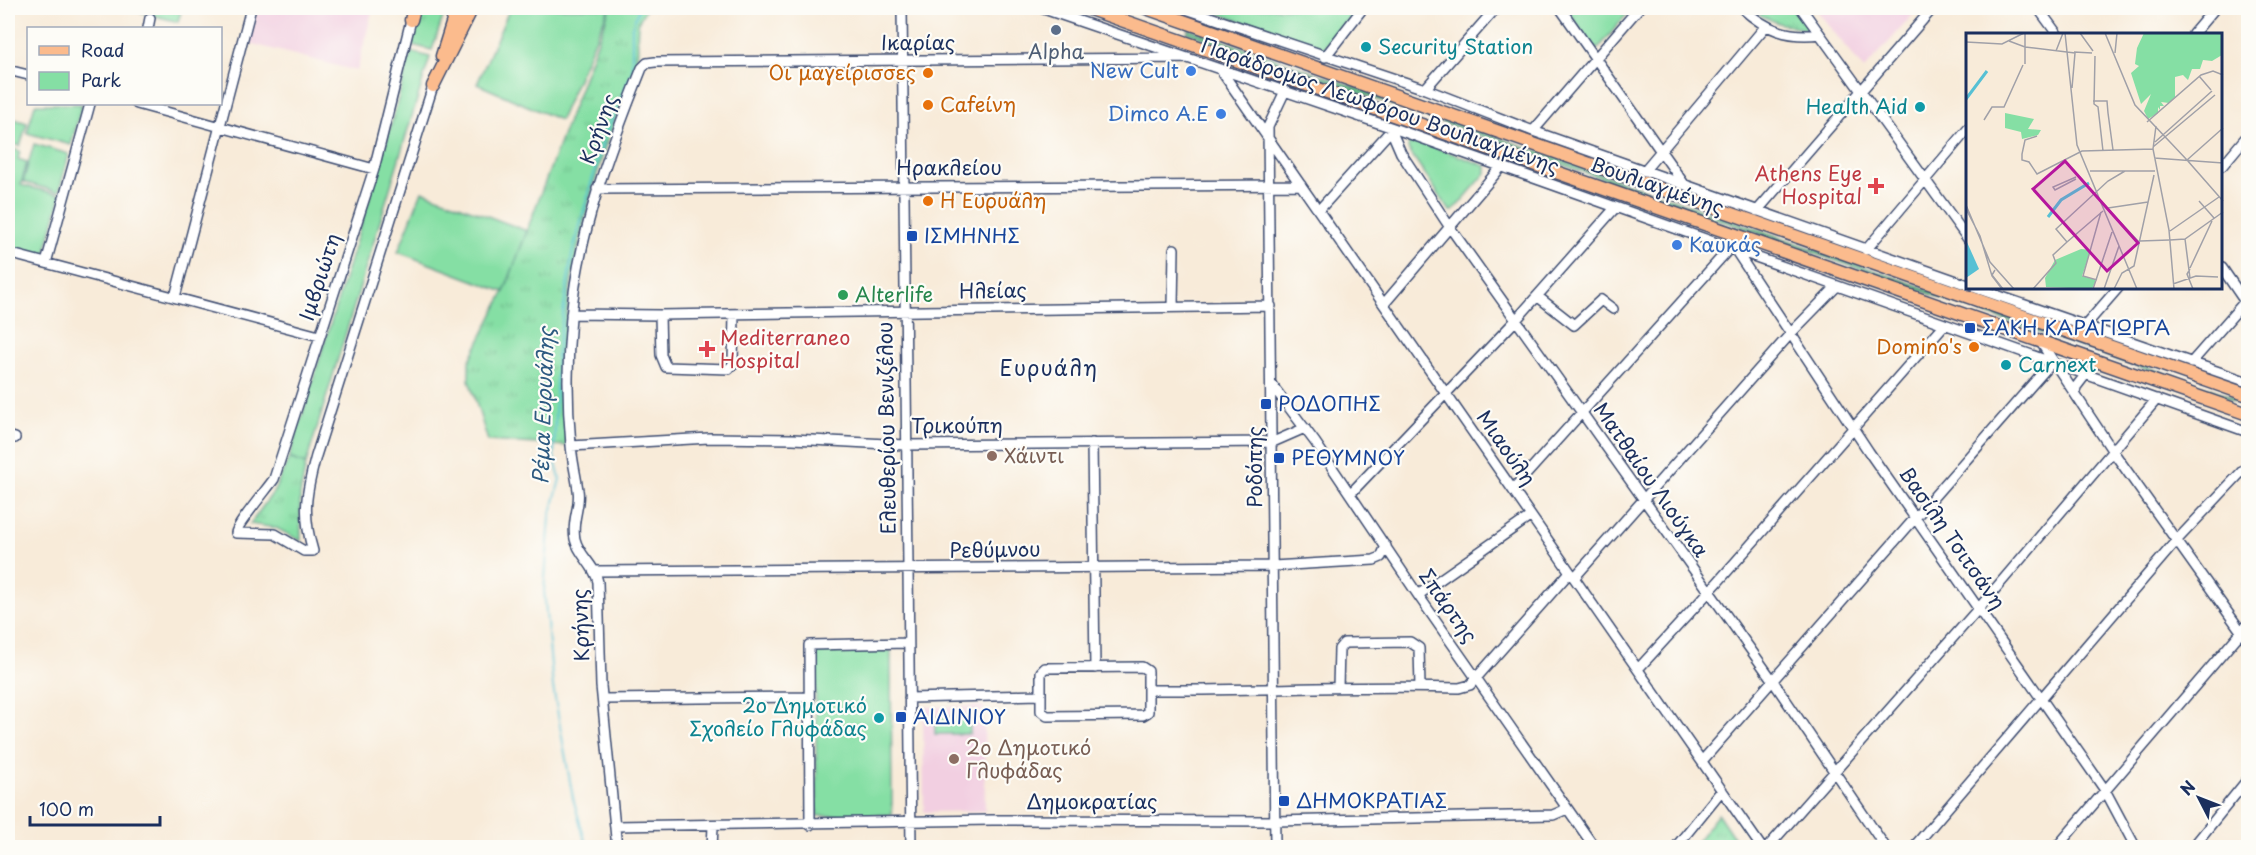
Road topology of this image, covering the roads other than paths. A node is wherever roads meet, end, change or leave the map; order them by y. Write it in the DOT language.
graph roads {
  1 [pos="251,8"];
  2 [pos="457,8"];
  3 [pos="472,8"];
  4 [pos="902,8"];
  5 [pos="1041,8"];
  6 [pos="1087,8"];
  7 [pos="1148,8"];
  8 [pos="1183,8"];
  9 [pos="1363,8"];
  10 [pos="1496,8"];
  11 [pos="1560,8"];
  12 [pos="1639,8"];
  13 [pos="1742,8"];
  14 [pos="1801,8"];
  15 [pos="1932,8"];
  16 [pos="2038,8"];
  17 [pos="2215,8"];
  18 [pos="412,12"];
  19 [pos="150,18"];
  20 [pos="1125,21"];
  21 [pos="148,27"];
  22 [pos="1766,27"];
  23 [pos="2054,33"];
  24 [pos="2194,33"];
  25 [pos="1820,34"];
  26 [pos="1325,57"];
  27 [pos="1595,57"];
  28 [pos="1188,58"];
  29 [pos="903,61"];
  30 [pos="648,63"];
  31 [pos="1220,69"];
  32 [pos="8,70"];
  33 [pos="27,75"];
  34 [pos="1248,79"];
  35 [pos="433,86"];
  36 [pos="1425,89"];
  37 [pos="1285,91"];
  38 [pos="1861,91"];
  39 [pos="1237,94"];
  40 [pos="90,105"];
  41 [pos="140,105"];
  42 [pos="221,125"];
  43 [pos="1392,129"];
  44 [pos="1533,131"];
  45 [pos="1966,131"];
  46 [pos="2248,135"];
  47 [pos="1268,137"];
  48 [pos="1660,150"];
  49 [pos="2223,165"];
  50 [pos="1501,167"];
  51 [pos="374,169"];
  52 [pos="1644,171"];
  53 [pos="1924,178"];
  54 [pos="1684,184"];
  55 [pos="1269,185"];
  56 [pos="1301,185"];
  57 [pos="903,186"];
  58 [pos="597,189"];
  59 [pos="1615,208"];
  60 [pos="1319,210"];
  61 [pos="1757,211"];
  62 [pos="1449,226"];
  63 [pos="1966,236"];
  64 [pos="1174,249"];
  65 [pos="1866,249"];
  66 [pos="1732,250"];
  67 [pos="8,253"];
  68 [pos="46,263"];
  69 [pos="2223,268"];
  70 [pos="1966,284"];
  71 [pos="1837,286"];
  72 [pos="1982,290"];
  73 [pos="2003,290"];
  74 [pos="2116,290"];
  75 [pos="1537,296"];
  76 [pos="175,297"];
  77 [pos="2009,299"];
  78 [pos="2247,302"];
  79 [pos="1384,304"];
  80 [pos="1271,306"];
  81 [pos="1173,307"];
  82 [pos="1613,309"];
  83 [pos="904,311"];
  84 [pos="571,314"];
  85 [pos="734,314"];
  86 [pos="660,315"];
  87 [pos="1516,320"];
  88 [pos="1944,325"];
  89 [pos="2085,326"];
  90 [pos="1792,332"];
  91 [pos="319,336"];
  92 [pos="2040,341"];
  93 [pos="2052,362"];
  94 [pos="2191,363"];
  95 [pos="2086,375"];
  96 [pos="2248,382"];
  97 [pos="1272,385"];
  98 [pos="1446,393"];
  99 [pos="2075,394"];
  100 [pos="2248,395"];
  101 [pos="2157,399"];
  102 [pos="1581,413"];
  103 [pos="2248,414"];
  104 [pos="1852,427"];
  105 [pos="1305,428"];
  106 [pos="2248,432"];
  107 [pos="1273,442"];
  108 [pos="1092,443"];
  109 [pos="905,445"];
  110 [pos="571,446"];
  111 [pos="2112,450"];
  112 [pos="2248,465"];
  113 [pos="1513,489"];
  114 [pos="1350,494"];
  115 [pos="1645,499"];
  116 [pos="1531,516"];
  117 [pos="1916,516"];
  118 [pos="2178,540"];
  119 [pos="1386,546"];
  120 [pos="1094,566"];
  121 [pos="1274,566"];
  122 [pos="907,569"];
  123 [pos="596,571"];
  124 [pos="1572,575"];
  125 [pos="1707,592"];
  126 [pos="1418,595"];
  127 [pos="1979,608"];
  128 [pos="2245,628"];
  129 [pos="2248,641"];
  130 [pos="908,643"];
  131 [pos="1095,668"];
  132 [pos="1638,669"];
  133 [pos="1477,678"];
  134 [pos="1773,681"];
  135 [pos="1338,687"];
  136 [pos="1420,687"];
  137 [pos="1149,690"];
  138 [pos="1274,691"];
  139 [pos="1041,695"];
  140 [pos="810,697"];
  141 [pos="909,698"];
  142 [pos="2041,698"];
  143 [pos="603,699"];
  144 [pos="1702,762"];
  145 [pos="1835,771"];
  146 [pos="2248,779"];
  147 [pos="1722,790"];
  148 [pos="2105,790"];
  149 [pos="1568,809"];
  150 [pos="1275,821"];
  151 [pos="910,823"];
  152 [pos="810,825"];
  153 [pos="615,826"];
  154 [pos="712,826"];
  155 [pos="617,848"];
  156 [pos="712,848"];
  157 [pos="911,848"];
  158 [pos="1275,848"];
  159 [pos="1595,848"];
  160 [pos="1675,848"];
  161 [pos="1762,848"];
  162 [pos="1767,848"];
  163 [pos="1886,848"];
  164 [pos="1913,848"];
  165 [pos="2056,848"];
  166 [pos="2136,848"];
  167 [pos="2192,848"];
  1 -- 42 [label="street"];
  2 -- 35 [label="main road"];
  3 -- 35 [label="main road"];
  4 -- 29 [label="street, Ελευθερίου Βενιζέλου"];
  5 -- 28 [label="street, Παράδρομος Λεωφόρου Βουλιαγμένης"];
  6 -- 20 [label="main road, Βουλιαγμένης"];
  7 -- 20 [label="main road"];
  7 -- 100 [label="main road, Βουλιαγμένης"];
  8 -- 26 [label="street, Παράδρομος Λεωφόρου Βουλιαγμένης"];
  9 -- 26 [label="street"];
  10 -- 36 [label="street"];
  11 -- 27 [label="street"];
  12 -- 27 [label="street"];
  13 -- 22 [label="street"];
  14 -- 25 [label="street"];
  15 -- 38 [label="street"];
  16 -- 23 [label="street"];
  17 -- 24 [label="street"];
  18 -- 51 [label="street, Ιμβριώτη"];
  19 -- 21 [label="street"];
  20 -- 92 [label="main road, Βουλιαγμένης"];
  22 -- 25 [label="street"];
  22 -- 48 [label="street"];
  25 -- 38 [label="street"];
  26 -- 36 [label="street, Παράδρομος Λεωφόρου Βουλιαγμένης"];
  27 -- 44 [label="street"];
  27 -- 48 [label="street"];
  28 -- 29 [label="street, Ικαρίας"];
  28 -- 31 [label="street, Παράδρομος Λεωφόρου Βουλιαγμένης"];
  29 -- 30 [label="street, Ικαρίας"];
  29 -- 57 [label="street, Ελευθερίου Βενιζέλου"];
  30 -- 58 [label="street, Κρήνης"];
  31 -- 34 [label="street, Παράδρομος Λεωφόρου Βουλιαγμένης"];
  31 -- 39 [label="street, Μιαούλη"];
  32 -- 33 [label="street"];
  34 -- 37 [label="street, Παράδρομος Λεωφόρου Βουλιαγμένης"];
  34 -- 39 [label="street"];
  35 -- 91 [label="street, Ιμβριώτη"];
  36 -- 44 [label="street, Παράδρομος Λεωφόρου Βουλιαγμένης"];
  37 -- 43 [label="street, Παράδρομος Λεωφόρου Βουλιαγμένης"];
  37 -- 47 [label="street, Ροδόπης"];
  38 -- 53 [label="street"];
  38 -- 61 [label="street"];
  39 -- 47 [label="street, Μιαούλη"];
  40 -- 68 [label="street"];
  41 -- 42 [label="street"];
  42 -- 51 [label="street"];
  42 -- 76 [label="street"];
  43 -- 50 [label="street, Παράδρομος Λεωφόρου Βουλιαγμένης"];
  43 -- 60 [label="street"];
  43 -- 62 [label="street, Ματθαίου Λιούγκα"];
  44 -- 52 [label="street, Παράδρομος Λεωφόρου Βουλιαγμένης"];
  45 -- 53 [label="street"];
  46 -- 49 [label="street"];
  47 -- 55 [label="street, Ροδόπης"];
  47 -- 56 [label="street, Μιαούλη"];
  48 -- 52 [label="street"];
  48 -- 54 [label="street"];
  50 -- 59 [label="street, Παράδρομος Λεωφόρου Βουλιαγμένης"];
  50 -- 62 [label="street"];
  51 -- 91 [label="street, Ιμβριώτη"];
  52 -- 54 [label="street, Παράδρομος Λεωφόρου Βουλιαγμένης"];
  53 -- 63 [label="street"];
  53 -- 65 [label="street"];
  54 -- 61 [label="street, Παράδρομος Λεωφόρου Βουλιαγμένης"];
  55 -- 56 [label="street, Ηρακλείου"];
  55 -- 57 [label="street, Ηρακλείου"];
  55 -- 80 [label="street, Ροδόπης"];
  56 -- 60 [label="street, Μιαούλη"];
  57 -- 58 [label="street, Ηρακλείου"];
  57 -- 83 [label="street, Ελευθερίου Βενιζέλου"];
  58 -- 84 [label="street, Κρήνης"];
  59 -- 66 [label="street, Παράδρομος Λεωφόρου Βουλιαγμένης"];
  59 -- 75 [label="street"];
  60 -- 79 [label="street, Μιαούλη"];
  61 -- 65 [label="street, Παράδρομος Λεωφόρου Βουλιαγμένης"];
  62 -- 79 [label="street"];
  62 -- 87 [label="street, Ματθαίου Λιούγκα"];
  64 -- 81 [label="street"];
  65 -- 70 [label="street, Παράδρομος Λεωφόρου Βουλιαγμένης"];
  66 -- 71 [label="street, Παράδρομος Λεωφόρου Βουλιαγμένης"];
  66 -- 90 [label="street, Βασίλη Τσιτσάνη"];
  66 -- 102 [label="street"];
  67 -- 68 [label="street"];
  68 -- 76 [label="street"];
  69 -- 78 [label="street"];
  71 -- 88 [label="street, Παράδρομος Λεωφόρου Βουλιαγμένης"];
  71 -- 90 [label="street"];
  72 -- 77 [label="street"];
  73 -- 77 [label="street"];
  74 -- 89 [label="street"];
  75 -- 82 [label="street"];
  75 -- 87 [label="street"];
  76 -- 91 [label="street"];
  77 -- 89 [label="street"];
  78 -- 94 [label="street"];
  79 -- 98 [label="street, Μιαούλη"];
  80 -- 81 [label="street, Ηλείας"];
  80 -- 97 [label="street, Ροδόπης"];
  81 -- 83 [label="street, Ηλείας"];
  83 -- 85 [label="street, Ηλείας"];
  83 -- 109 [label="street, Ελευθερίου Βενιζέλου"];
  84 -- 86 [label="street, Ηλείας"];
  84 -- 110 [label="street, Κρήνης"];
  85 -- 86 [label="street, Ηλείας"];
  85 -- 86 [label="street"];
  87 -- 98 [label="street"];
  87 -- 102 [label="street, Ματθαίου Λιούγκα"];
  88 -- 93 [label="street, Παράδρομος Λεωφόρου Βουλιαγμένης"];
  88 -- 104 [label="street"];
  89 -- 94 [label="street"];
  90 -- 104 [label="street, Βασίλη Τσιτσάνη"];
  90 -- 115 [label="street"];
  92 -- 93 [label="street"];
  92 -- 103 [label="main road, Βουλιαγμένης"];
  93 -- 95 [label="street, Παράδρομος Λεωφόρου Βουλιαγμένης"];
  93 -- 99 [label="street"];
  93 -- 117 [label="street"];
  94 -- 96 [label="street"];
  95 -- 99 [label="street"];
  95 -- 101 [label="street, Παράδρομος Λεωφόρου Βουλιαγμένης"];
  97 -- 105 [label="street, Σπάρτης"];
  97 -- 107 [label="street, Ροδόπης"];
  98 -- 113 [label="street, Μιαούλη"];
  98 -- 114 [label="street"];
  99 -- 111 [label="street"];
  101 -- 106 [label="street, Παράδρομος Λεωφόρου Βουλιαγμένης"];
  101 -- 111 [label="street"];
  102 -- 113 [label="street"];
  102 -- 115 [label="street, Ματθαίου Λιούγκα"];
  104 -- 117 [label="street, Βασίλη Τσιτσάνη"];
  104 -- 125 [label="street"];
  105 -- 107 [label="street, Τρικούπη"];
  105 -- 114 [label="street, Σπάρτης"];
  107 -- 108 [label="street, Τρικούπη"];
  107 -- 121 [label="street, Ροδόπης"];
  108 -- 109 [label="street, Τρικούπη"];
  108 -- 120 [label="street"];
  109 -- 110 [label="street, Τρικούπη"];
  109 -- 122 [label="street, Ελευθερίου Βενιζέλου"];
  110 -- 123 [label="street, Κρήνης"];
  111 -- 118 [label="street"];
  111 -- 127 [label="street"];
  112 -- 118 [label="street"];
  113 -- 116 [label="street, Μιαούλη"];
  114 -- 119 [label="street, Σπάρτης"];
  115 -- 124 [label="street"];
  115 -- 125 [label="street, Ματθαίου Λιούγκα"];
  116 -- 124 [label="street, Μιαούλη"];
  116 -- 126 [label="street"];
  117 -- 127 [label="street, Βασίλη Τσιτσάνη"];
  117 -- 134 [label="street"];
  118 -- 128 [label="street"];
  118 -- 142 [label="street"];
  119 -- 121 [label="street, Ρεθύμνου"];
  119 -- 126 [label="street, Σπάρτης"];
  120 -- 121 [label="street, Ρεθύμνου"];
  120 -- 122 [label="street, Ρεθύμνου"];
  120 -- 131 [label="street"];
  121 -- 138 [label="street, Ροδόπης"];
  122 -- 123 [label="street, Ρεθύμνου"];
  122 -- 130 [label="street, Ελευθερίου Βενιζέλου"];
  123 -- 143 [label="street, Κρήνης"];
  124 -- 132 [label="street, Μιαούλη"];
  124 -- 133 [label="street"];
  125 -- 132 [label="street"];
  125 -- 134 [label="street, Ματθαίου Λιούγκα"];
  126 -- 133 [label="street, Σπάρτης"];
  127 -- 142 [label="street, Βασίλη Τσιτσάνη"];
  127 -- 145 [label="street"];
  128 -- 129 [label="street"];
  128 -- 148 [label="street"];
  130 -- 140 [label="street"];
  130 -- 141 [label="street, Ελευθερίου Βενιζέλου"];
  131 -- 137 [label="street"];
  131 -- 139 [label="street"];
  132 -- 144 [label="street, Μιαούλη"];
  133 -- 136 [label="street"];
  133 -- 149 [label="street, Σπάρτης"];
  134 -- 144 [label="street"];
  134 -- 145 [label="street, Ματθαίου Λιούγκα"];
  135 -- 136 [label="street"];
  135 -- 136 [label="street"];
  135 -- 138 [label="street"];
  137 -- 138 [label="street"];
  137 -- 139 [label="street"];
  138 -- 150 [label="street, Ροδόπης"];
  139 -- 141 [label="street"];
  140 -- 143 [label="street"];
  140 -- 152 [label="street"];
  141 -- 151 [label="street, Ελευθερίου Βενιζέλου"];
  142 -- 148 [label="street, Βασίλη Τσιτσάνη"];
  142 -- 164 [label="street"];
  143 -- 153 [label="street, Κρήνης"];
  144 -- 147 [label="street, Μιαούλη"];
  145 -- 162 [label="street"];
  145 -- 163 [label="street, Ματθαίου Λιούγκα"];
  146 -- 167 [label="street"];
  147 -- 160 [label="street"];
  147 -- 161 [label="street, Μιαούλη"];
  148 -- 165 [label="street"];
  148 -- 166 [label="street, Βασίλη Τσιτσάνη"];
  149 -- 150 [label="street, Δημοκρατίας"];
  149 -- 159 [label="street, Σπάρτης"];
  150 -- 151 [label="street, Δημοκρατίας"];
  150 -- 158 [label="street, Ροδόπης"];
  151 -- 152 [label="street, Δημοκρατίας"];
  151 -- 157 [label="street, Ελευθερίου Βενιζέλου"];
  152 -- 154 [label="street, Δημοκρατίας"];
  153 -- 154 [label="street, Δημοκρατίας"];
  153 -- 155 [label="street, Κρήνης"];
  154 -- 156 [label="street"];
}
